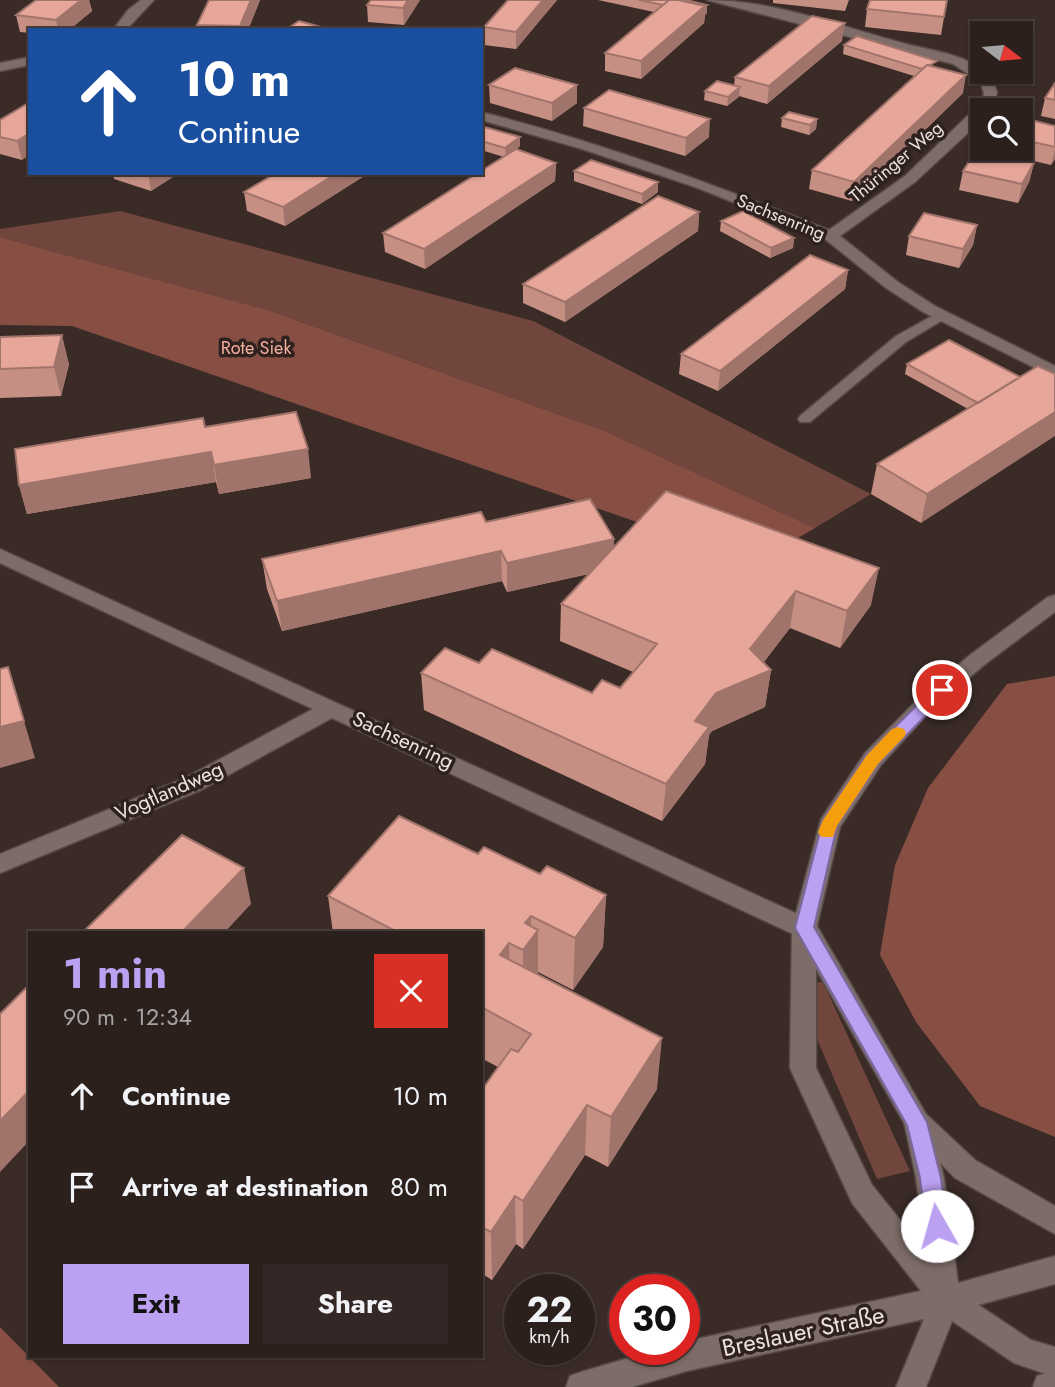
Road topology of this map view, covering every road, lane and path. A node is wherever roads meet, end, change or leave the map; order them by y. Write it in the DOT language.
graph roads {
  1 [pos="148,0"];
  2 [pos="713,0"];
  3 [pos="121,28"];
  4 [pos="28,61"];
  5 [pos="0,67"];
  6 [pos="990,98"];
  7 [pos="483,117"];
  8 [pos="970,124"];
  9 [pos="830,236"];
  10 [pos="941,315"];
  11 [pos="1055,373"];
  12 [pos="805,419"];
  13 [pos="0,555"];
  14 [pos="1055,602"];
  15 [pos="332,708"];
  16 [pos="0,864"];
  17 [pos="804,928"];
  18 [pos="917,1122"];
  19 [pos="1055,1221"];
  20 [pos="1055,1270"];
  21 [pos="946,1300"];
  22 [pos="1055,1362"];
  23 [pos="1055,1385"];
  24 [pos="581,1387"];
  25 [pos="911,1387"];
  26 [pos="1048,1387"];
  1 -- 3 [label="street"];
  2 -- 6 [label="street, Thüringer Weg"];
  4 -- 5 [label="street"];
  7 -- 9 [label="street, Sachsenring"];
  8 -- 9 [label="street, Thüringer Weg"];
  9 -- 10 [label="street, Sachsenring"];
  10 -- 11 [label="street, Sachsenring"];
  10 -- 12 [label="lane"];
  13 -- 15 [label="street, Sachsenring"];
  14 -- 17 [label="street"];
  15 -- 16 [label="street, Vogtlandweg"];
  15 -- 17 [label="street, Sachsenring"];
  17 -- 18 [label="street"];
  17 -- 21 [label="street"];
  18 -- 19 [label="street"];
  18 -- 21 [label="street"];
  20 -- 21 [label="street, Breslauer Straße"];
  21 -- 22 [label="street"];
  21 -- 24 [label="street, Breslauer Straße"];
  21 -- 25 [label="street"];
  23 -- 26 [label="street"];
}
